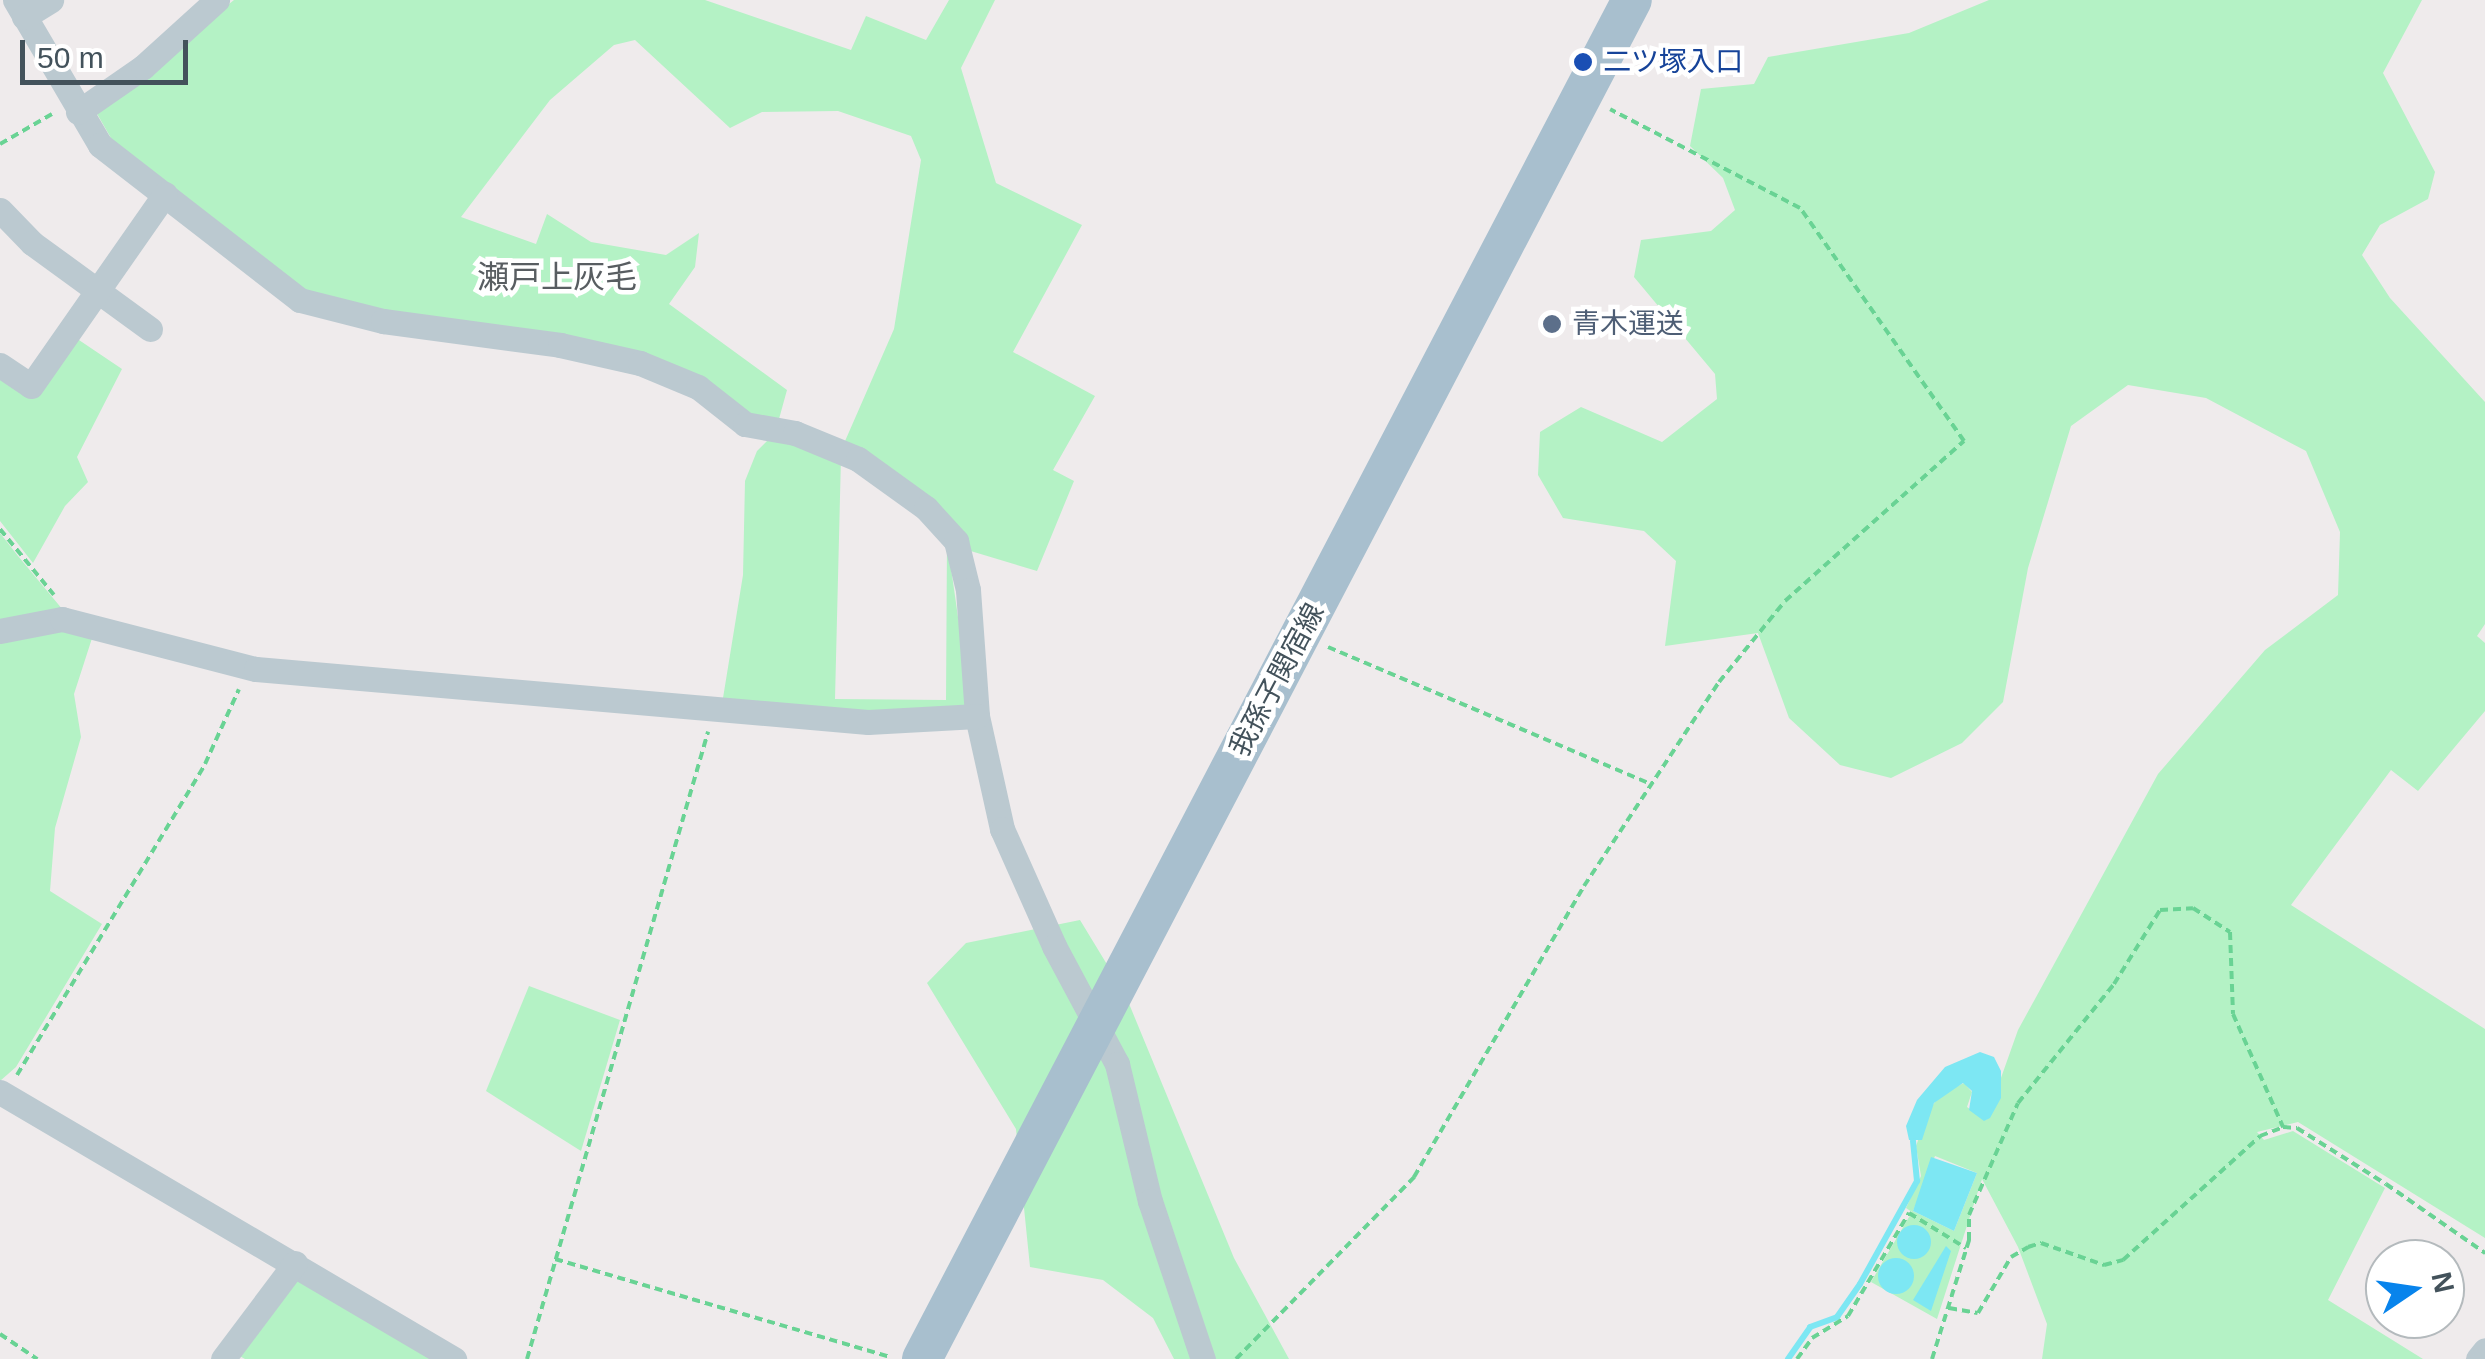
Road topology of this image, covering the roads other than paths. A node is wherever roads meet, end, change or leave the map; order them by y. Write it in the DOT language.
graph roads {
  1 [pos="50,0"];
  2 [pos="218,0"];
  3 [pos="1632,0"];
  4 [pos="19,9"];
  5 [pos="75,108"];
  6 [pos="166,194"];
  7 [pos="0,210"];
  8 [pos="96,290"];
  9 [pos="150,329"];
  10 [pos="0,365"];
  11 [pos="0,632"];
  12 [pos="978,716"];
  13 [pos="1099,1022"];
  14 [pos="2,1094"];
  15 [pos="295,1263"];
  16 [pos="2485,1350"];
  17 [pos="224,1359"];
  18 [pos="454,1359"];
  19 [pos="922,1359"];
  20 [pos="1202,1359"];
  21 [pos="2478,1359"];
  1 -- 4 [label="street"];
  2 -- 5 [label="street"];
  3 -- 13 [label="main road, 我孫子関宿線"];
  4 -- 5 [label="street"];
  5 -- 6 [label="street"];
  6 -- 8 [label="street"];
  6 -- 12 [label="street"];
  7 -- 8 [label="street"];
  8 -- 9 [label="street"];
  8 -- 10 [label="street"];
  11 -- 12 [label="street"];
  12 -- 13 [label="street"];
  13 -- 19 [label="main road, 我孫子関宿線"];
  13 -- 20 [label="street"];
  14 -- 15 [label="street"];
  15 -- 17 [label="street"];
  15 -- 18 [label="street"];
  16 -- 21 [label="street"];
}
